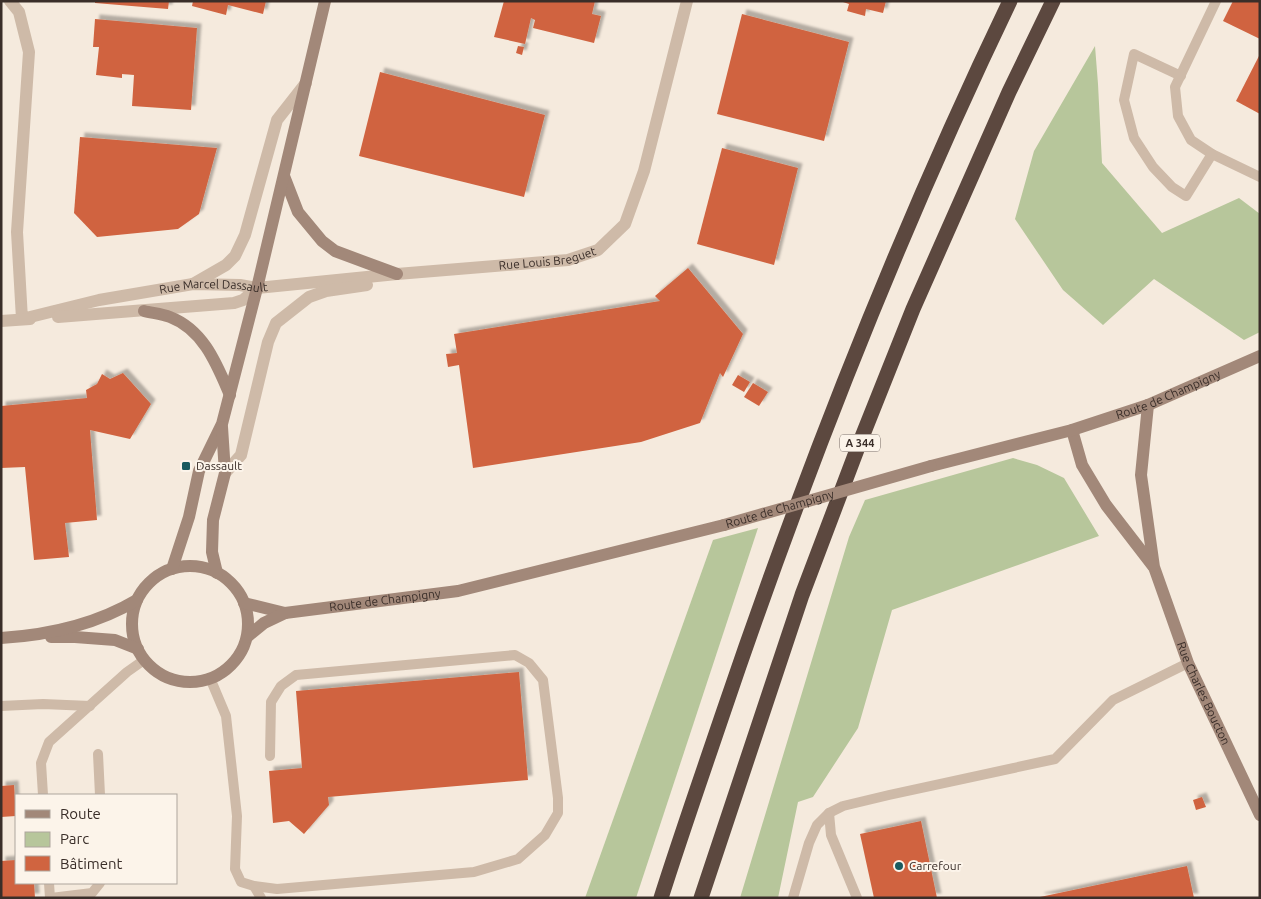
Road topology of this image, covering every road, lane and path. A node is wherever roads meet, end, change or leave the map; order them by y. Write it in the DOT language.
graph roads {
  1 [pos="10,1"];
  2 [pos="325,1"];
  3 [pos="687,1"];
  4 [pos="1010,1"];
  5 [pos="1053,1"];
  6 [pos="1216,1"];
  7 [pos="1180,76"];
  8 [pos="306,83"];
  9 [pos="1212,154"];
  10 [pos="284,176"];
  11 [pos="1260,177"];
  12 [pos="397,274"];
  13 [pos="193,284"];
  14 [pos="257,288"];
  15 [pos="144,311"];
  16 [pos="22,319"];
  17 [pos="1,322"];
  18 [pos="1260,356"];
  19 [pos="230,394"];
  20 [pos="1148,405"];
  21 [pos="222,424"];
  22 [pos="1072,430"];
  23 [pos="224,473"];
  24 [pos="1154,567"];
  25 [pos="172,569"];
  26 [pos="217,573"];
  27 [pos="137,600"];
  28 [pos="244,603"];
  29 [pos="285,613"];
  30 [pos="34,636"];
  31 [pos="247,637"];
  32 [pos="1,638"];
  33 [pos="141,654"];
  34 [pos="1188,663"];
  35 [pos="210,678"];
  36 [pos="1,706"];
  37 [pos="90,706"];
  38 [pos="98,754"];
  39 [pos="270,756"];
  40 [pos="43,794"];
  41 [pos="100,794"];
  42 [pos="829,813"];
  43 [pos="1260,815"];
  44 [pos="49,884"];
  45 [pos="99,884"];
  46 [pos="254,886"];
  47 [pos="51,898"];
  48 [pos="261,898"];
  49 [pos="661,898"];
  50 [pos="701,898"];
  51 [pos="794,898"];
  52 [pos="857,898"];
  1 -- 16 [label="street"];
  2 -- 8 [label="street"];
  3 -- 12 [label="street, Rue Louis Breguet"];
  4 -- 49 [label="highway, A 344"];
  5 -- 50 [label="highway, A 344"];
  6 -- 7 [label="lane"];
  7 -- 9 [label="lane"];
  7 -- 9 [label="lane"];
  8 -- 10 [label="street"];
  8 -- 13 [label="street"];
  9 -- 11 [label="lane"];
  10 -- 12 [label="street"];
  10 -- 14 [label="street"];
  12 -- 14 [label="street, Rue Louis Breguet"];
  12 -- 23 [label="street"];
  13 -- 14 [label="street, Rue Marcel Dassault"];
  13 -- 16 [label="street, Rue Marcel Dassault"];
  14 -- 15 [label="street, Rue Marcel Dassault"];
  14 -- 19 [label="street"];
  15 -- 16 [label="street, Rue Marcel Dassault"];
  15 -- 19 [label="street"];
  16 -- 17 [label="street, Rue Marcel Dassault"];
  18 -- 20 [label="street, Route de Champigny"];
  19 -- 21 [label="street"];
  20 -- 22 [label="street, Route de Champigny"];
  20 -- 24 [label="street, Rue Charles Boucton"];
  21 -- 23 [label="street"];
  21 -- 25 [label="street"];
  22 -- 24 [label="street, Rue Charles Boucton"];
  22 -- 29 [label="street, Route de Champigny, bridge"];
  23 -- 26 [label="street"];
  24 -- 34 [label="street, Rue Charles Boucton"];
  25 -- 26 [label="street"];
  25 -- 27 [label="street"];
  26 -- 28 [label="street"];
  27 -- 30 [label="street"];
  27 -- 33 [label="street"];
  28 -- 29 [label="street, Route de Champigny"];
  28 -- 31 [label="street"];
  29 -- 31 [label="street, Route de Champigny"];
  30 -- 32 [label="street"];
  30 -- 33 [label="street"];
  31 -- 35 [label="street"];
  33 -- 35 [label="street"];
  33 -- 37 [label="lane"];
  34 -- 42 [label="lane"];
  34 -- 43 [label="street, Rue Charles Boucton"];
  35 -- 46 [label="lane"];
  36 -- 37 [label="lane"];
  37 -- 40 [label="lane"];
  38 -- 41 [label="lane"];
  39 -- 46 [label="lane"];
  42 -- 51 [label="lane"];
  42 -- 52 [label="lane"];
  44 -- 47 [label="lane"];
  45 -- 47 [label="lane"];
  46 -- 48 [label="lane"];
}
